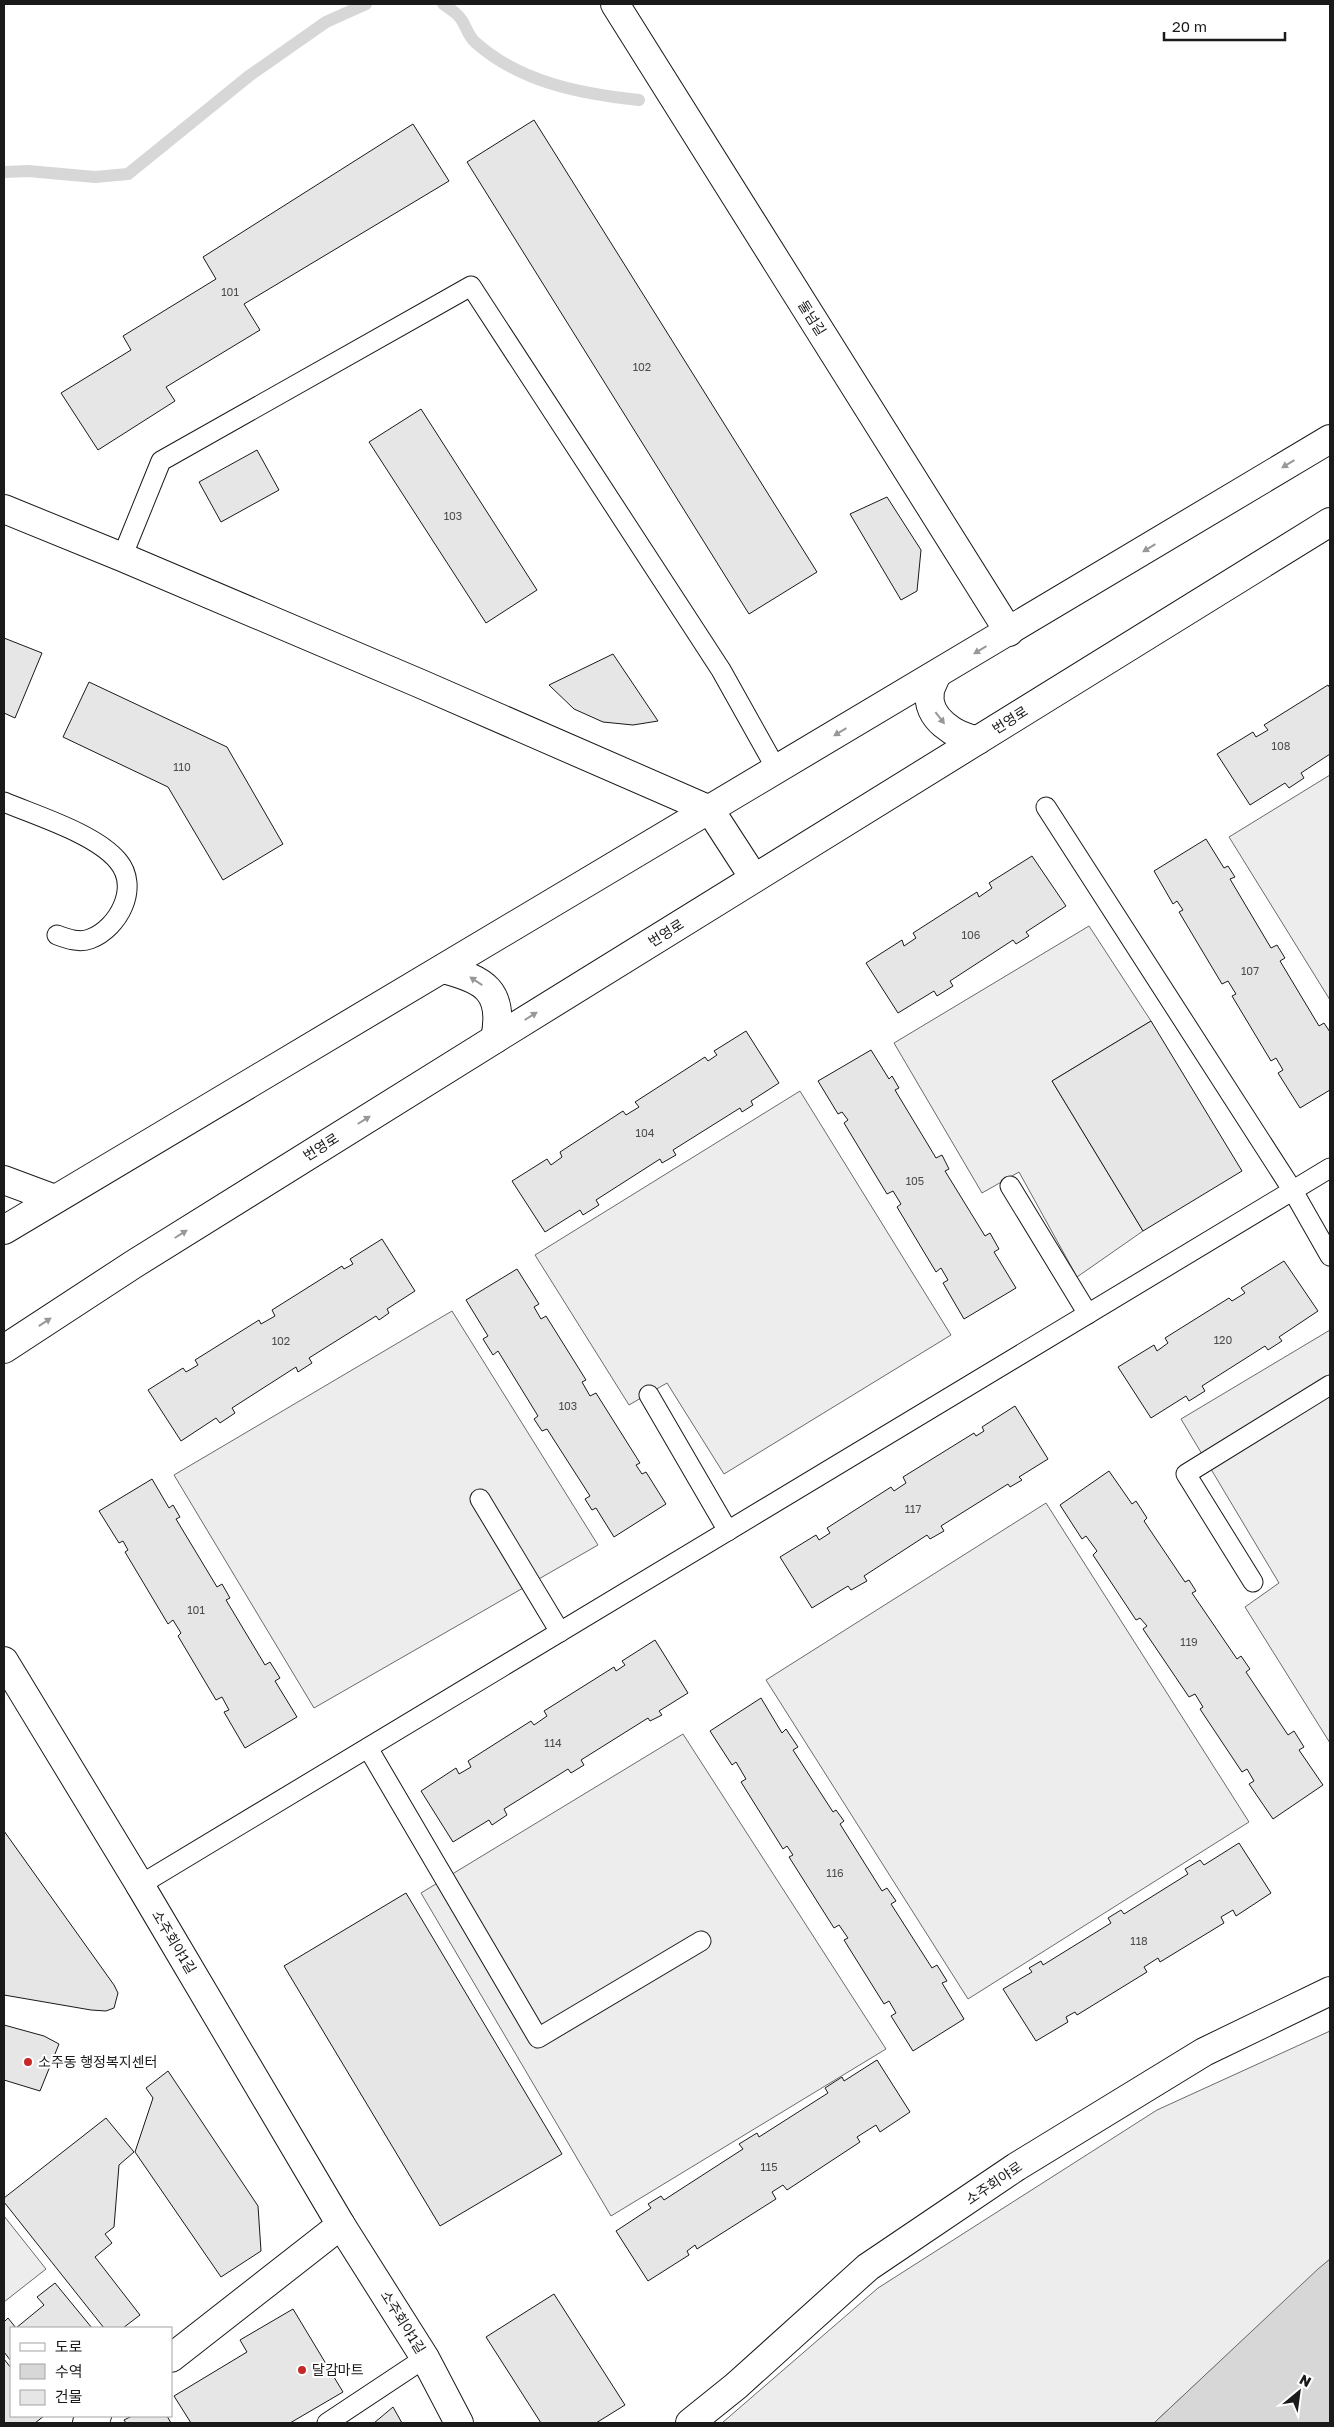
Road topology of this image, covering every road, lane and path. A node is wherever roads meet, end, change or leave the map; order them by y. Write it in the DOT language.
graph roads {
  1 [pos="615,4"];
  2 [pos="1330,439"];
  3 [pos="4,509"];
  4 [pos="1330,522"];
  5 [pos="122,557"];
  6 [pos="1009,632"];
  7 [pos="936,676"];
  8 [pos="978,740"];
  9 [pos="777,770"];
  10 [pos="4,802"];
  11 [pos="1046,807"];
  12 [pos="710,810"];
  13 [pos="754,878"];
  14 [pos="57,935"];
  15 [pos="442,969"];
  16 [pos="495,1039"];
  17 [pos="1330,1168"];
  18 [pos="4,1180"];
  19 [pos="1010,1186"];
  20 [pos="1292,1191"];
  21 [pos="55,1199"];
  22 [pos="4,1230"];
  23 [pos="1330,1256"];
  24 [pos="1088,1314"];
  25 [pos="4,1349"];
  26 [pos="1330,1385"];
  27 [pos="649,1395"];
  28 [pos="480,1499"];
  29 [pos="728,1531"];
  30 [pos="1253,1582"];
  31 [pos="560,1632"];
  32 [pos="4,1661"];
  33 [pos="368,1748"];
  34 [pos="140,1885"];
  35 [pos="701,1941"];
  36 [pos="1330,1991"];
  37 [pos="341,2225"];
  38 [pos="172,2357"];
  39 [pos="425,2358"];
  40 [pos="327,2423"];
  41 [pos="459,2423"];
  42 [pos="690,2423"];
  1 -- 6 [label="street, 둘넘길"];
  2 -- 6 [label="street, one-way"];
  3 -- 5 [label="street"];
  4 -- 8 [label="street, 번영로"];
  5 -- 9 [label="lane"];
  5 -- 12 [label="street"];
  6 -- 7 [label="street, one-way"];
  7 -- 8 [label="street, one-way"];
  7 -- 9 [label="street, one-way"];
  8 -- 13 [label="street, 번영로"];
  9 -- 12 [label="street"];
  10 -- 14 [label="lane"];
  11 -- 20 [label="lane"];
  12 -- 13 [label="street"];
  12 -- 15 [label="street"];
  16 -- 13 [label="street, 번영로, one-way"];
  16 -- 15 [label="street, one-way"];
  15 -- 21 [label="street"];
  25 -- 16 [label="street, 번영로, one-way"];
  17 -- 20 [label="lane"];
  18 -- 21 [label="street"];
  19 -- 24 [label="lane"];
  20 -- 23 [label="lane"];
  20 -- 24 [label="lane"];
  21 -- 22 [label="street"];
  24 -- 29 [label="lane"];
  26 -- 30 [label="lane"];
  27 -- 29 [label="lane"];
  28 -- 31 [label="lane"];
  29 -- 31 [label="lane"];
  31 -- 33 [label="lane"];
  32 -- 34 [label="street, 소주회야1길"];
  33 -- 34 [label="lane"];
  33 -- 35 [label="lane"];
  34 -- 37 [label="street, 소주회야1길"];
  36 -- 42 [label="street, 소주회야로"];
  37 -- 38 [label="street"];
  37 -- 39 [label="street, 소주회야1길"];
  39 -- 40 [label="lane"];
  39 -- 41 [label="street, 소주회야1길"];
}
